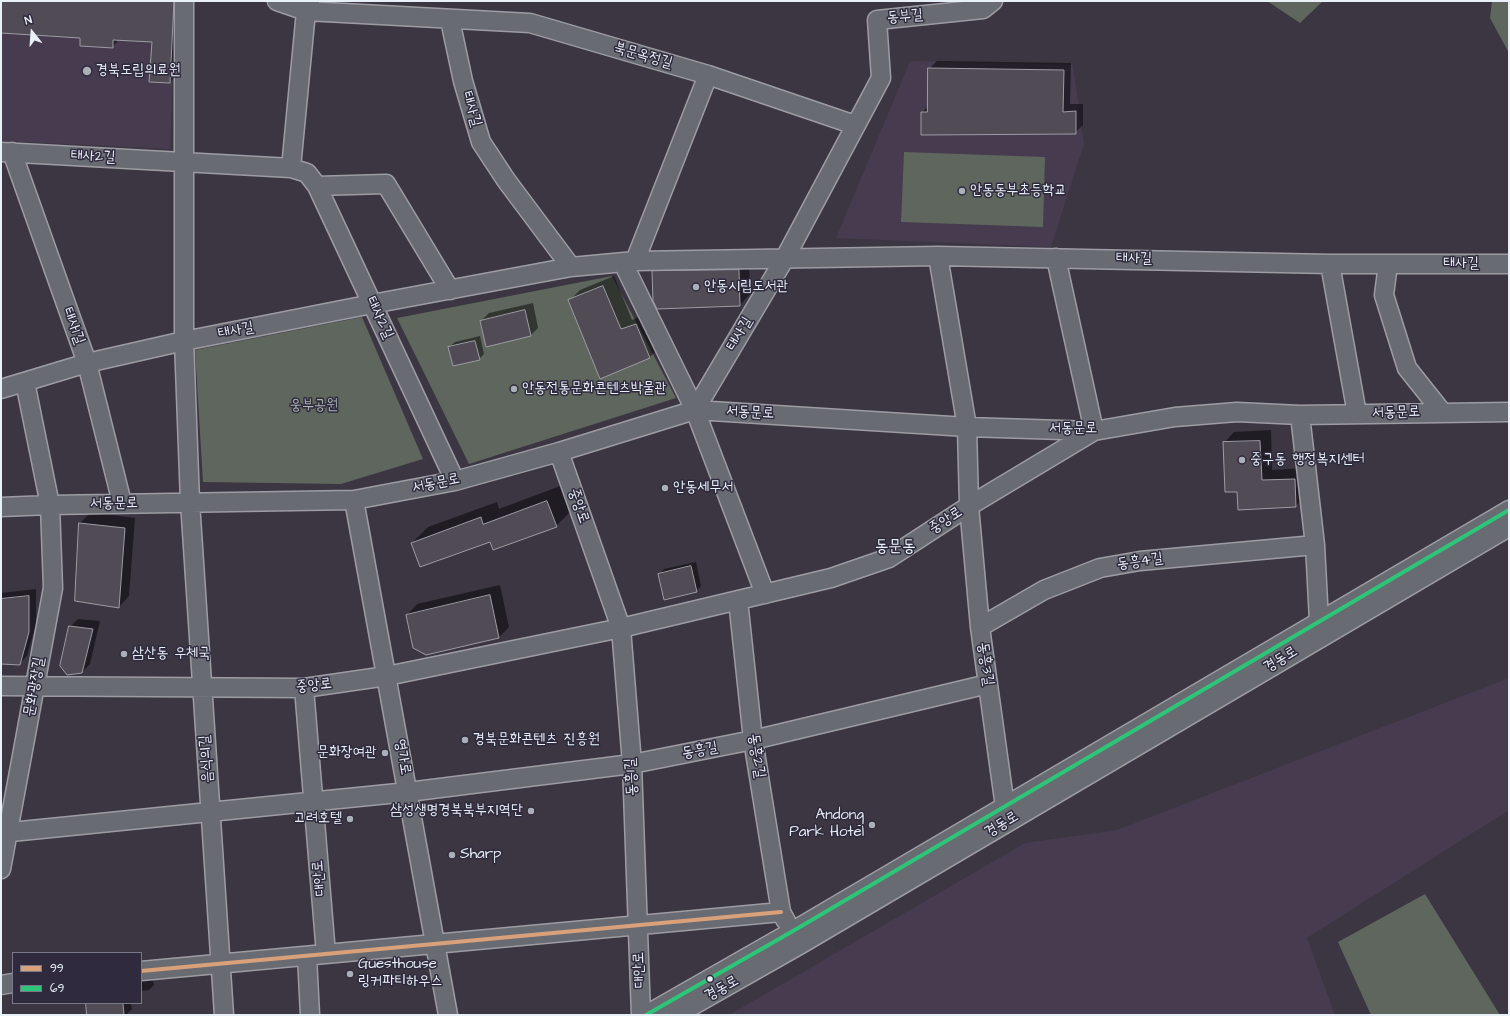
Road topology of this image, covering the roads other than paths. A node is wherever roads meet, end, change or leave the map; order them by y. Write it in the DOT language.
graph roads {
  1 [pos="184,1"];
  2 [pos="277,1"];
  3 [pos="993,1"];
  4 [pos="308,6"];
  5 [pos="450,20"];
  6 [pos="708,75"];
  7 [pos="855,125"];
  8 [pos="6,152"];
  9 [pos="185,162"];
  10 [pos="291,168"];
  11 [pos="317,186"];
  12 [pos="938,256"];
  13 [pos="785,258"];
  14 [pos="1056,258"];
  15 [pos="629,262"];
  16 [pos="1330,264"];
  17 [pos="1388,264"];
  18 [pos="1509,264"];
  19 [pos="571,267"];
  20 [pos="450,290"];
  21 [pos="372,304"];
  22 [pos="184,341"];
  23 [pos="87,363"];
  24 [pos="25,382"];
  25 [pos="1,389"];
  26 [pos="695,410"];
  27 [pos="1442,412"];
  28 [pos="1509,412"];
  29 [pos="1300,414"];
  30 [pos="1357,414"];
  31 [pos="967,426"];
  32 [pos="1094,431"];
  33 [pos="560,452"];
  34 [pos="455,481"];
  35 [pos="354,500"];
  36 [pos="190,502"];
  37 [pos="122,503"];
  38 [pos="50,505"];
  39 [pos="969,506"];
  40 [pos="1,507"];
  41 [pos="1509,510"];
  42 [pos="1509,527"];
  43 [pos="1315,545"];
  44 [pos="765,594"];
  45 [pos="738,600"];
  46 [pos="980,627"];
  47 [pos="1322,627"];
  48 [pos="621,628"];
  49 [pos="387,676"];
  50 [pos="988,684"];
  51 [pos="1,686"];
  52 [pos="35,686"];
  53 [pos="202,688"];
  54 [pos="304,688"];
  55 [pos="753,740"];
  56 [pos="632,764"];
  57 [pos="408,792"];
  58 [pos="313,801"];
  59 [pos="210,811"];
  60 [pos="1008,813"];
  61 [pos="4,833"];
  62 [pos="1,869"];
  63 [pos="780,912"];
  64 [pos="638,926"];
  65 [pos="797,937"];
  66 [pos="436,945"];
  67 [pos="326,954"];
  68 [pos="307,956"];
  69 [pos="221,964"];
  70 [pos="142,972"];
  71 [pos="12,983"];
  72 [pos="1,984"];
  73 [pos="224,1015"];
  74 [pos="310,1015"];
  75 [pos="448,1015"];
  76 [pos="641,1015"];
  77 [pos="646,1015"];
  78 [pos="676,1015"];
  1 -- 9 [label="street"];
  2 -- 4 [label="street, 북문옥정길"];
  3 -- 7 [label="street, 동부길"];
  4 -- 5 [label="street, 북문옥정길"];
  4 -- 10 [label="street"];
  5 -- 6 [label="street, 북문옥정길"];
  5 -- 19 [label="street, 태사길"];
  6 -- 7 [label="street, 북문옥정길"];
  6 -- 15 [label="street"];
  7 -- 13 [label="street"];
  8 -- 9 [label="street, 태사2길"];
  8 -- 23 [label="street, 태사1길"];
  9 -- 10 [label="street, 태사2길"];
  9 -- 22 [label="street, 음식의길"];
  10 -- 11 [label="street, 태사2길"];
  11 -- 20 [label="street"];
  11 -- 21 [label="street, 태사2길"];
  12 -- 13 [label="street, 태사길"];
  12 -- 14 [label="street, 태사길"];
  12 -- 31 [label="street"];
  13 -- 15 [label="street, 태사길"];
  13 -- 26 [label="street, 태사길"];
  14 -- 16 [label="street, 태사길"];
  14 -- 32 [label="street"];
  15 -- 19 [label="street, 태사길"];
  15 -- 26 [label="street"];
  16 -- 17 [label="street, 태사길"];
  16 -- 30 [label="street"];
  17 -- 18 [label="street, 태사길"];
  17 -- 27 [label="street"];
  19 -- 20 [label="street, 태사길"];
  20 -- 21 [label="street, 태사길"];
  21 -- 22 [label="street, 태사길"];
  21 -- 34 [label="street, 태사2길"];
  22 -- 23 [label="street, 태사길"];
  22 -- 36 [label="street, 음식의길"];
  23 -- 24 [label="street, 태사길"];
  23 -- 37 [label="street, 태사1길"];
  24 -- 25 [label="street, 태사길"];
  24 -- 38 [label="street"];
  26 -- 31 [label="street, 서동문로"];
  26 -- 33 [label="street, 서동문로"];
  26 -- 44 [label="street"];
  27 -- 28 [label="street, 서동문로"];
  27 -- 30 [label="street, 서동문로"];
  29 -- 30 [label="street, 서동문로"];
  29 -- 32 [label="street, 서동문로"];
  29 -- 43 [label="street"];
  31 -- 32 [label="street, 서동문로"];
  31 -- 39 [label="street, 동흥3길"];
  32 -- 39 [label="street, 중앙로"];
  33 -- 34 [label="street, 서동문로"];
  33 -- 48 [label="street, 중앙로"];
  34 -- 35 [label="street, 서동문로"];
  35 -- 36 [label="street, 서동문로"];
  35 -- 49 [label="street, 영가로"];
  36 -- 37 [label="street, 서동문로"];
  36 -- 53 [label="street, 음식의길"];
  37 -- 38 [label="street, 서동문로"];
  38 -- 40 [label="street, 서동문로"];
  38 -- 52 [label="street, 문화광장길"];
  39 -- 44 [label="street, 중앙로"];
  39 -- 46 [label="street, 동흥3길"];
  41 -- 47 [label="street, 경동로"];
  42 -- 47 [label="street, 경동로"];
  43 -- 46 [label="street, 동흥4길"];
  43 -- 47 [label="street"];
  44 -- 45 [label="street, 중앙로"];
  45 -- 48 [label="street, 중앙로"];
  45 -- 55 [label="street, 동흥2길"];
  46 -- 50 [label="street, 동흥3길"];
  47 -- 60 [label="street, 경동로"];
  48 -- 49 [label="street, 중앙로"];
  48 -- 56 [label="street, 동흥1길"];
  49 -- 54 [label="street, 중앙로"];
  49 -- 57 [label="street, 영가로"];
  50 -- 55 [label="street, 동흥길"];
  50 -- 60 [label="street, 동흥3길"];
  51 -- 52 [label="street, 중앙로"];
  52 -- 53 [label="street, 중앙로"];
  52 -- 61 [label="street, 문화광장길"];
  53 -- 54 [label="street, 중앙로"];
  53 -- 59 [label="street, 음식의길"];
  54 -- 58 [label="street, 대안로"];
  55 -- 56 [label="street, 동흥길"];
  55 -- 63 [label="street, 동흥2길"];
  56 -- 57 [label="street, 동흥길"];
  56 -- 64 [label="street, 동흥1길"];
  57 -- 58 [label="street, 동흥길"];
  57 -- 66 [label="street, 영가로"];
  58 -- 59 [label="street, 동흥길"];
  58 -- 67 [label="street, 대안로"];
  59 -- 61 [label="street, 동흥길"];
  59 -- 69 [label="street, 음식의길"];
  60 -- 65 [label="street, 경동로"];
  61 -- 62 [label="street, 문화광장길"];
  63 -- 64 [label="street"];
  63 -- 65 [label="street"];
  64 -- 66 [label="street"];
  64 -- 76 [label="street, 대안로"];
  65 -- 77 [label="street, 경동로"];
  65 -- 78 [label="street, 경동로"];
  66 -- 67 [label="street"];
  66 -- 75 [label="street, 영가로"];
  67 -- 68 [label="street"];
  68 -- 69 [label="street"];
  68 -- 74 [label="street"];
  69 -- 70 [label="street"];
  69 -- 73 [label="street, 음식의길"];
  71 -- 72 [label="street"];
}
